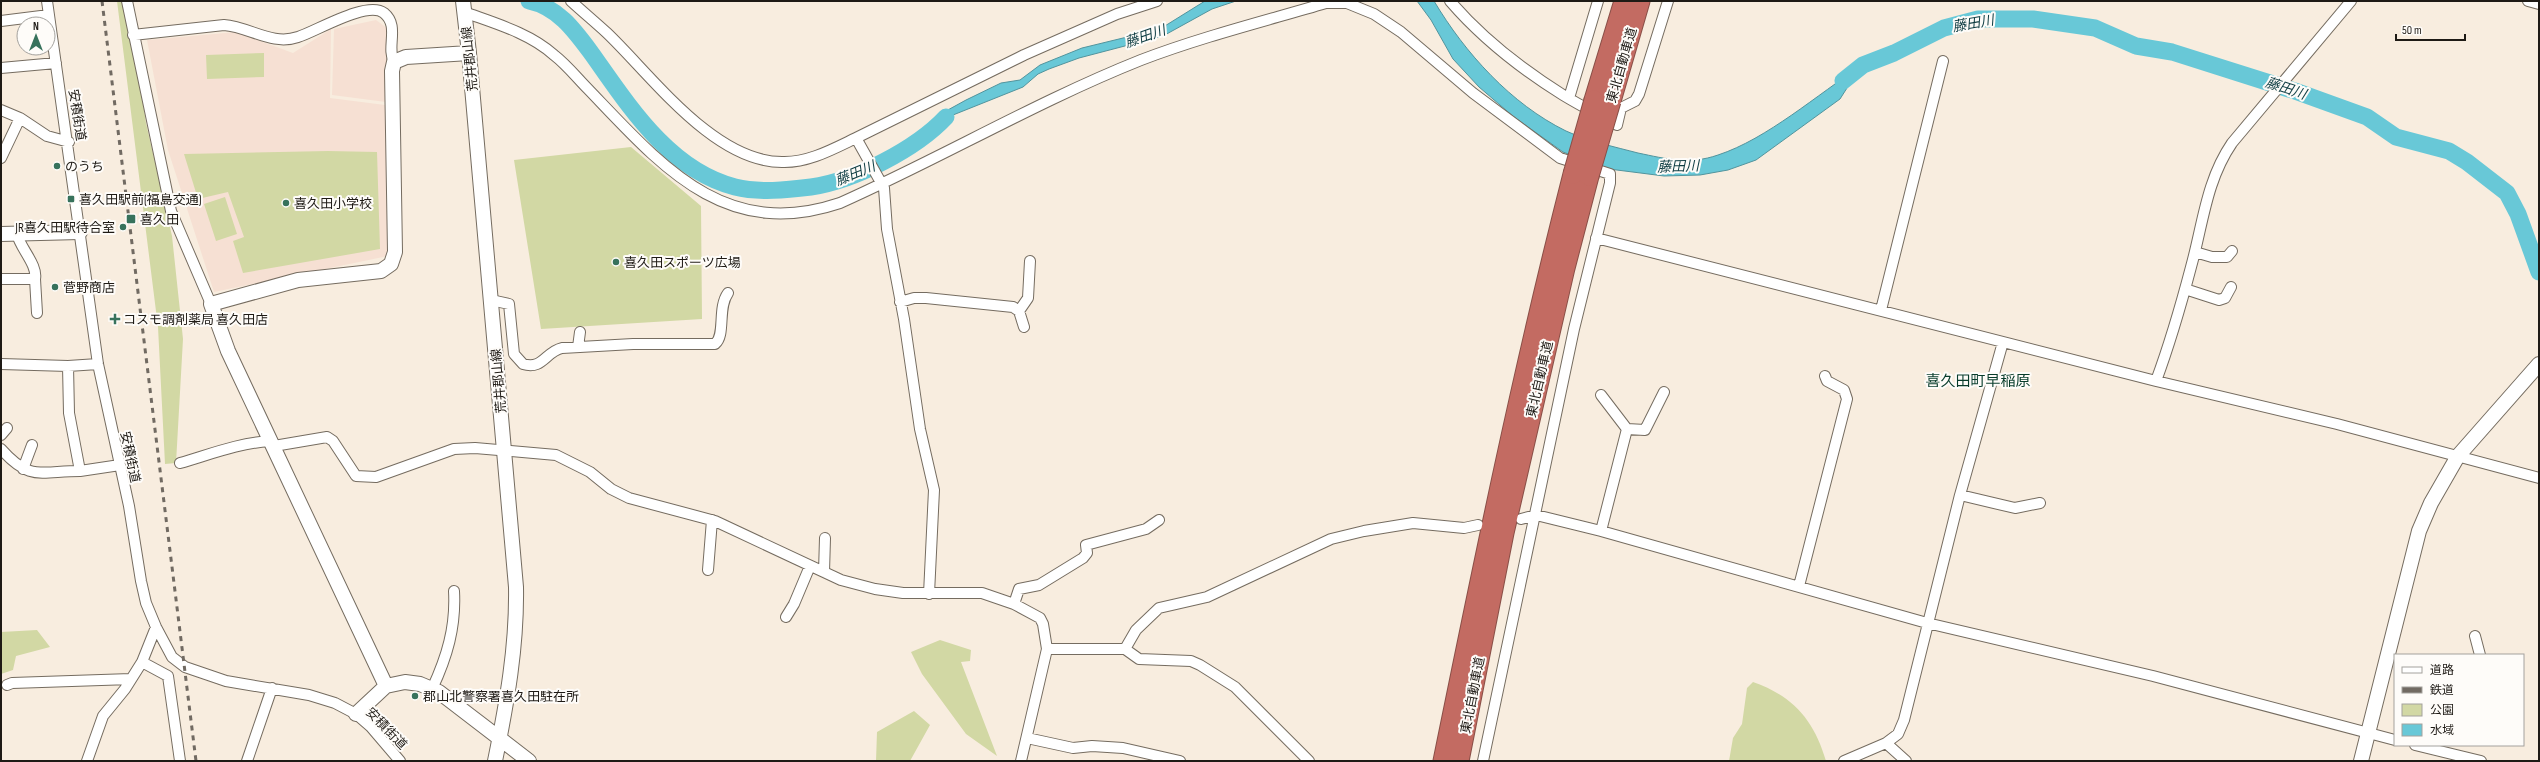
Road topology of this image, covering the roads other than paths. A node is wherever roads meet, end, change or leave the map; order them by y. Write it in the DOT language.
graph roads {
  1 [pos="47,1"];
  2 [pos="127,1"];
  3 [pos="571,1"];
  4 [pos="1157,1"];
  5 [pos="1450,1"];
  6 [pos="1598,1"];
  7 [pos="1624,1"];
  8 [pos="1640,1"];
  9 [pos="1668,1"];
  10 [pos="2351,1"];
  11 [pos="2528,1"];
  12 [pos="2539,4"];
  13 [pos="463,5"];
  14 [pos="49,15"];
  15 [pos="1,21"];
  16 [pos="133,36"];
  17 [pos="470,53"];
  18 [pos="1943,61"];
  19 [pos="394,62"];
  20 [pos="56,63"];
  21 [pos="1,68"];
  22 [pos="1568,98"];
  23 [pos="1603,100"];
  24 [pos="1,110"];
  25 [pos="20,118"];
  26 [pos="69,142"];
  27 [pos="858,142"];
  28 [pos="1,158"];
  29 [pos="1581,175"];
  30 [pos="881,183"];
  31 [pos="80,232"];
  32 [pos="1,234"];
  33 [pos="17,234"];
  34 [pos="1596,238"];
  35 [pos="2232,251"];
  36 [pos="2195,252"];
  37 [pos="1030,261"];
  38 [pos="1,279"];
  39 [pos="35,279"];
  40 [pos="2231,287"];
  41 [pos="2185,289"];
  42 [pos="728,293"];
  43 [pos="491,300"];
  44 [pos="900,302"];
  45 [pos="211,304"];
  46 [pos="1881,310"];
  47 [pos="1019,311"];
  48 [pos="37,313"];
  49 [pos="1024,328"];
  50 [pos="580,332"];
  51 [pos="2003,342"];
  52 [pos="578,347"];
  53 [pos="1,364"];
  54 [pos="98,364"];
  55 [pos="2539,364"];
  56 [pos="68,366"];
  57 [pos="1825,376"];
  58 [pos="2156,381"];
  59 [pos="1664,392"];
  60 [pos="1601,395"];
  61 [pos="1627,429"];
  62 [pos="272,444"];
  63 [pos="32,445"];
  64 [pos="1,449"];
  65 [pos="504,452"];
  66 [pos="2458,456"];
  67 [pos="180,463"];
  68 [pos="120,465"];
  69 [pos="23,470"];
  70 [pos="80,472"];
  71 [pos="2539,478"];
  72 [pos="1960,495"];
  73 [pos="2040,503"];
  74 [pos="1536,515"];
  75 [pos="712,520"];
  76 [pos="1159,520"];
  77 [pos="1521,520"];
  78 [pos="1478,525"];
  79 [pos="1601,531"];
  80 [pos="825,538"];
  81 [pos="810,566"];
  82 [pos="708,570"];
  83 [pos="824,572"];
  84 [pos="1799,586"];
  85 [pos="454,591"];
  86 [pos="929,594"];
  87 [pos="1014,604"];
  88 [pos="786,617"];
  89 [pos="1928,623"];
  90 [pos="156,627"];
  91 [pos="2475,636"];
  92 [pos="1047,649"];
  93 [pos="1125,649"];
  94 [pos="2480,654"];
  95 [pos="142,662"];
  96 [pos="131,679"];
  97 [pos="7,685"];
  98 [pos="386,686"];
  99 [pos="272,688"];
  100 [pos="432,689"];
  101 [pos="356,714"];
  102 [pos="2368,734"];
  103 [pos="1027,738"];
  104 [pos="499,740"];
  105 [pos="2394,740"];
  106 [pos="1886,743"];
  107 [pos="2423,746"];
  108 [pos="2456,750"];
  109 [pos="87,761"];
  110 [pos="180,761"];
  111 [pos="247,761"];
  112 [pos="400,761"];
  113 [pos="495,761"];
  114 [pos="529,761"];
  115 [pos="1021,761"];
  116 [pos="1180,761"];
  117 [pos="1310,761"];
  118 [pos="1442,761"];
  119 [pos="1459,761"];
  120 [pos="1483,761"];
  121 [pos="1844,761"];
  122 [pos="1906,761"];
  123 [pos="2361,761"];
  124 [pos="2481,761"];
  1 -- 14 [label="street, 安積街道"];
  2 -- 16 [label="street"];
  3 -- 27 [label="street"];
  4 -- 27 [label="street"];
  5 -- 22 [label="street"];
  6 -- 22 [label="street"];
  7 -- 23 [label="highway, 東北自動車道"];
  8 -- 23 [label="highway, 東北自動車道"];
  9 -- 22 [label="street"];
  10 -- 36 [label="street"];
  11 -- 12 [label="street"];
  13 -- 17 [label="street, 荒井郡山線"];
  13 -- 30 [label="street"];
  14 -- 15 [label="street"];
  14 -- 20 [label="street, 安積街道"];
  16 -- 19 [label="street"];
  16 -- 45 [label="street"];
  17 -- 19 [label="street"];
  17 -- 43 [label="street, 荒井郡山線"];
  18 -- 46 [label="street"];
  19 -- 45 [label="street"];
  20 -- 21 [label="street"];
  20 -- 26 [label="street, 安積街道"];
  23 -- 29 [label="highway, 東北自動車道, bridge"];
  24 -- 25 [label="street"];
  25 -- 26 [label="street"];
  25 -- 28 [label="street"];
  26 -- 31 [label="street, 安積街道"];
  27 -- 30 [label="street"];
  29 -- 118 [label="highway, 東北自動車道"];
  29 -- 119 [label="highway, 東北自動車道"];
  30 -- 34 [label="street"];
  30 -- 44 [label="street"];
  31 -- 33 [label="street"];
  31 -- 54 [label="street, 安積街道"];
  32 -- 33 [label="street"];
  33 -- 39 [label="street"];
  34 -- 46 [label="street"];
  34 -- 74 [label="street"];
  35 -- 36 [label="street"];
  36 -- 41 [label="street"];
  37 -- 47 [label="street"];
  38 -- 39 [label="street"];
  39 -- 48 [label="street"];
  40 -- 41 [label="street"];
  41 -- 58 [label="street"];
  42 -- 52 [label="street"];
  43 -- 52 [label="street"];
  43 -- 65 [label="street, 荒井郡山線"];
  44 -- 47 [label="street"];
  44 -- 86 [label="street"];
  45 -- 62 [label="street"];
  46 -- 51 [label="street"];
  47 -- 49 [label="street"];
  50 -- 52 [label="street"];
  51 -- 58 [label="street"];
  51 -- 72 [label="street"];
  53 -- 56 [label="street"];
  54 -- 56 [label="street"];
  54 -- 68 [label="street, 安積街道"];
  55 -- 66 [label="street"];
  56 -- 70 [label="street"];
  57 -- 84 [label="street"];
  58 -- 66 [label="street"];
  59 -- 61 [label="street"];
  60 -- 61 [label="street"];
  61 -- 79 [label="street"];
  62 -- 65 [label="street"];
  62 -- 67 [label="street"];
  62 -- 98 [label="street"];
  63 -- 69 [label="street"];
  64 -- 69 [label="street"];
  65 -- 75 [label="street"];
  65 -- 104 [label="street, 荒井郡山線"];
  66 -- 71 [label="street"];
  66 -- 102 [label="street"];
  68 -- 70 [label="street"];
  68 -- 90 [label="street, 安積街道"];
  69 -- 70 [label="street"];
  72 -- 73 [label="street"];
  72 -- 89 [label="street"];
  74 -- 77 [label="street"];
  74 -- 79 [label="street"];
  74 -- 120 [label="street"];
  75 -- 81 [label="street"];
  75 -- 82 [label="street"];
  76 -- 87 [label="street"];
  78 -- 93 [label="street"];
  79 -- 84 [label="street"];
  80 -- 83 [label="street"];
  81 -- 83 [label="street"];
  81 -- 88 [label="street"];
  83 -- 86 [label="street"];
  84 -- 89 [label="street"];
  85 -- 100 [label="street"];
  86 -- 87 [label="street"];
  87 -- 92 [label="street"];
  89 -- 102 [label="street"];
  89 -- 106 [label="street"];
  90 -- 95 [label="street"];
  90 -- 99 [label="street, 安積街道"];
  91 -- 94 [label="street"];
  92 -- 93 [label="street"];
  92 -- 103 [label="street"];
  93 -- 117 [label="street"];
  95 -- 96 [label="street"];
  95 -- 110 [label="street"];
  96 -- 97 [label="street"];
  96 -- 109 [label="street"];
  98 -- 100 [label="street"];
  98 -- 101 [label="street"];
  99 -- 101 [label="street, 安積街道"];
  99 -- 111 [label="street"];
  100 -- 104 [label="street"];
  101 -- 112 [label="street, 安積街道"];
  102 -- 105 [label="street"];
  102 -- 123 [label="street"];
  103 -- 115 [label="street"];
  103 -- 116 [label="street"];
  104 -- 113 [label="street, 荒井郡山線"];
  104 -- 114 [label="street"];
  106 -- 121 [label="street"];
  106 -- 122 [label="street"];
  107 -- 108 [label="street"];
  108 -- 124 [label="street"];
}
